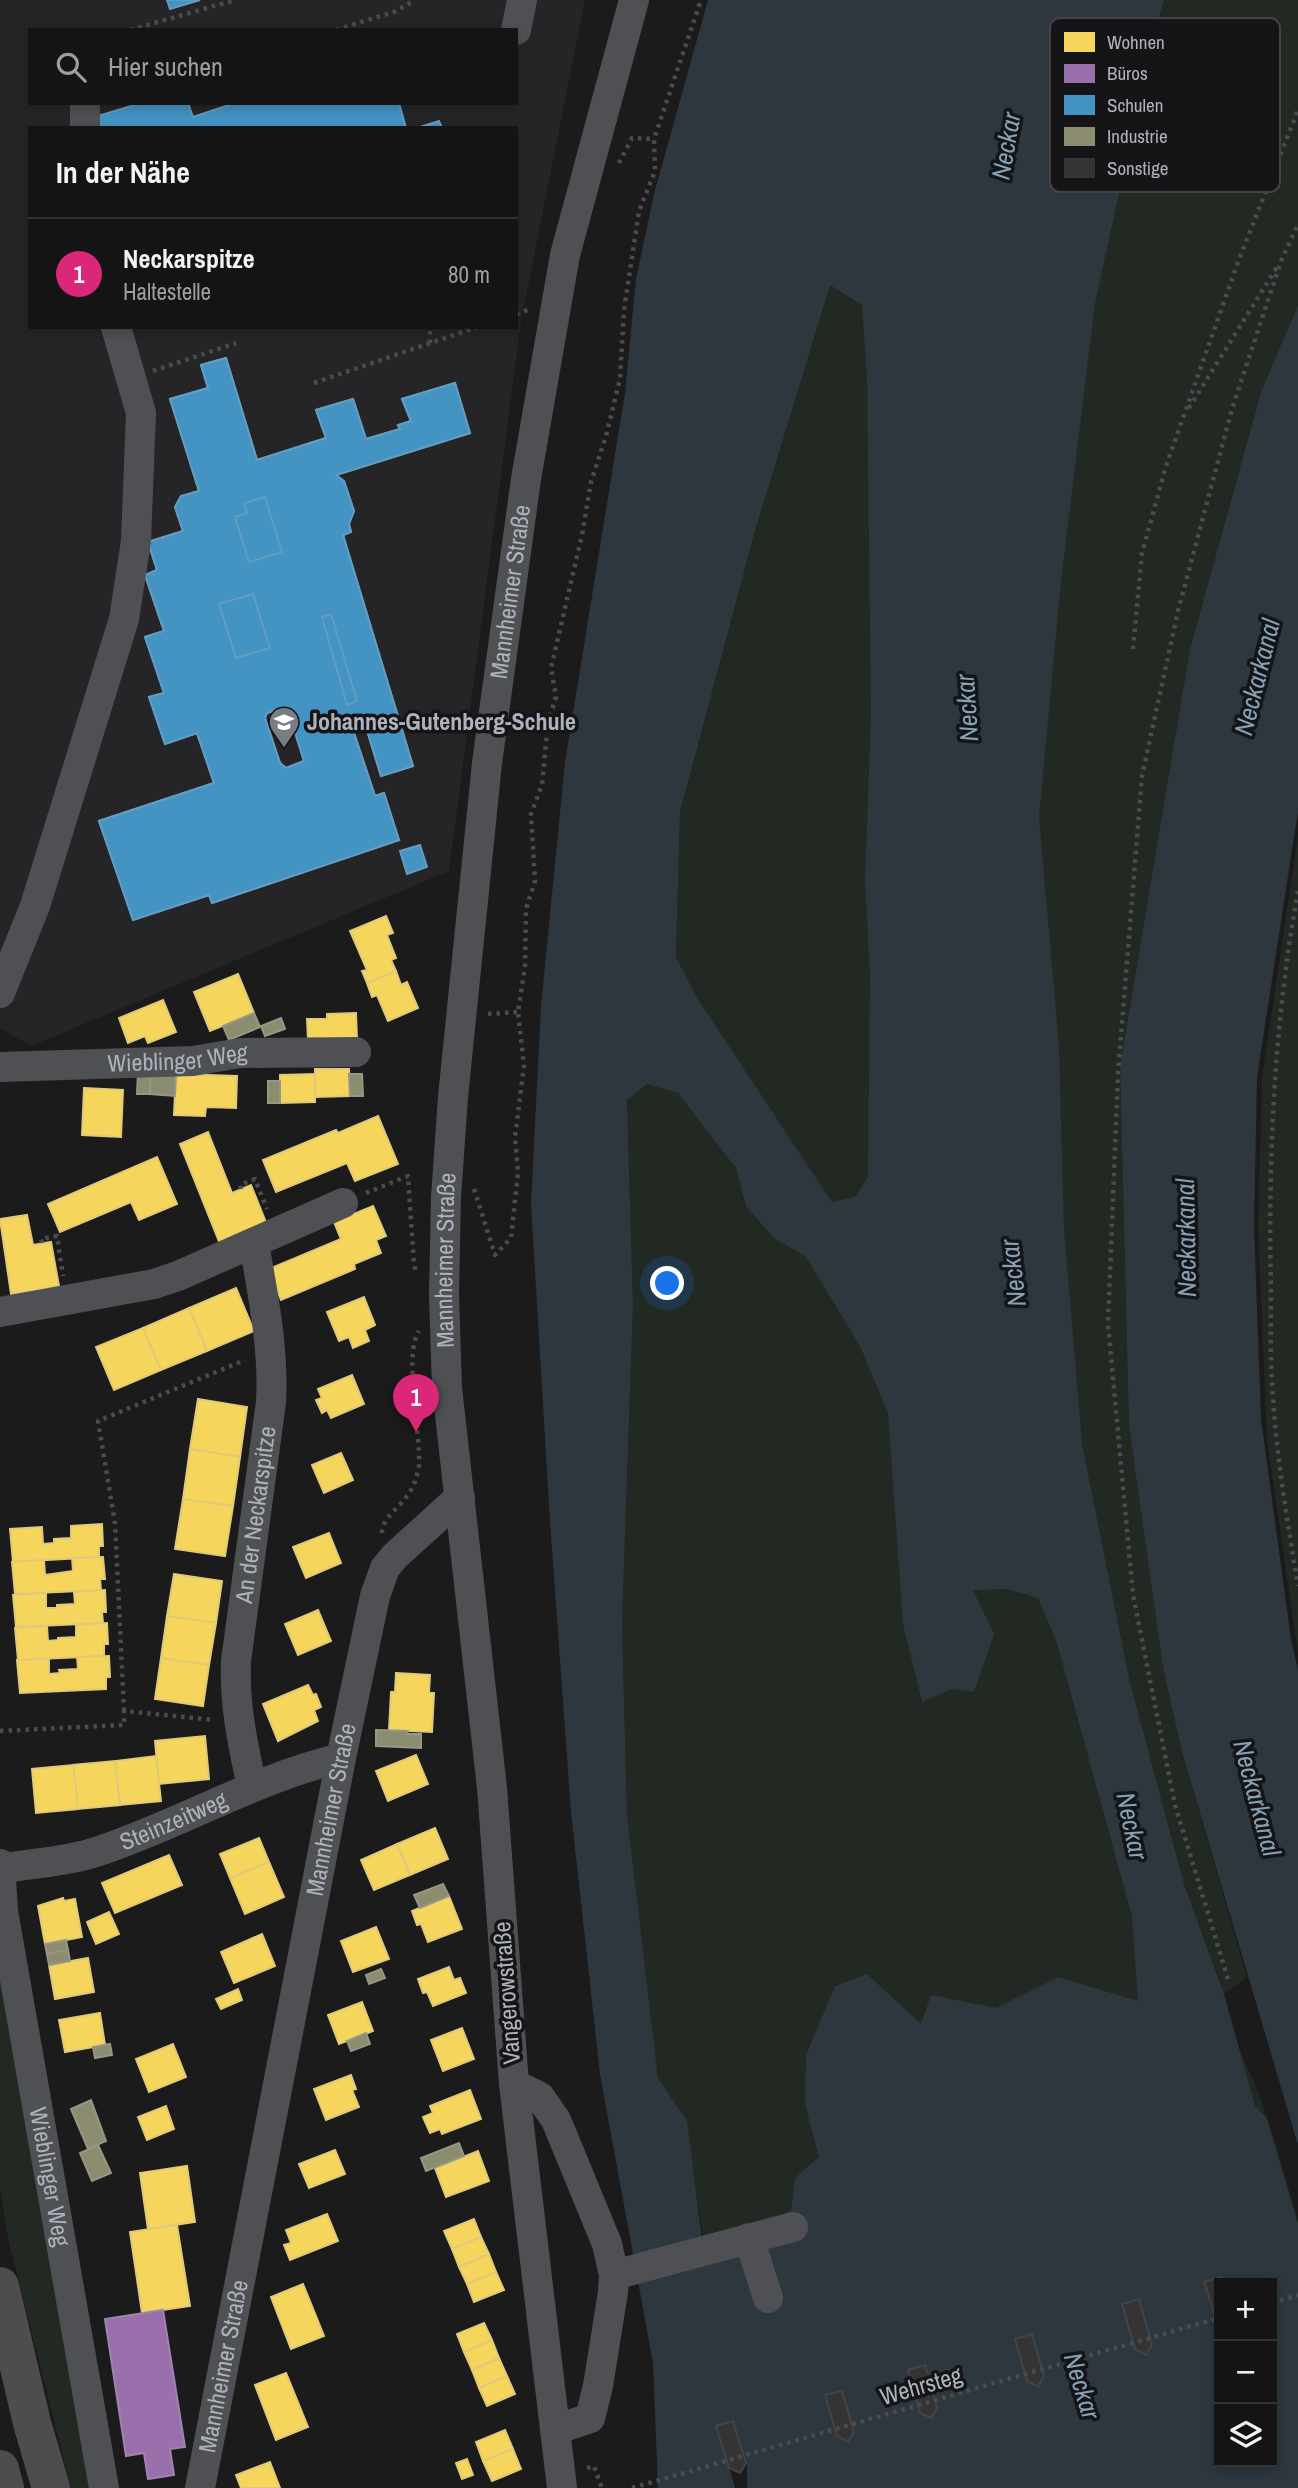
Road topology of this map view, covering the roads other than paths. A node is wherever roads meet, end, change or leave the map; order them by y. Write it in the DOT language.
graph roads {
  1 [pos="523,0"];
  2 [pos="634,0"];
  3 [pos="516,28"];
  4 [pos="85,105"];
  5 [pos="85,126"];
  6 [pos="117,329"];
  7 [pos="0,993"];
  8 [pos="356,1052"];
  9 [pos="0,1067"];
  10 [pos="343,1203"];
  11 [pos="265,1238"];
  12 [pos="0,1312"];
  13 [pos="460,1497"];
  14 [pos="341,1758"];
  15 [pos="252,1787"];
  16 [pos="0,1866"];
  17 [pos="514,2084"];
  18 [pos="793,2227"];
  19 [pos="749,2238"];
  20 [pos="614,2275"];
  21 [pos="0,2286"];
  22 [pos="768,2298"];
  23 [pos="568,2426"];
  24 [pos="0,2469"];
  25 [pos="575,2483"];
  26 [pos="5,2488"];
  27 [pos="51,2488"];
  28 [pos="104,2488"];
  29 [pos="200,2488"];
  1 -- 3 [label="street"];
  2 -- 13 [label="street, Mannheimer Straße"];
  4 -- 5 [label="street"];
  6 -- 7 [label="street"];
  8 -- 9 [label="street, Wieblinger Weg"];
  10 -- 11 [label="street"];
  11 -- 12 [label="street"];
  11 -- 15 [label="street, An der Neckarspitze"];
  13 -- 14 [label="street, Mannheimer Straße"];
  13 -- 17 [label="street, Vangerowstraße"];
  14 -- 15 [label="street, Steinzeitweg"];
  14 -- 29 [label="street, Mannheimer Straße"];
  15 -- 16 [label="street, Steinzeitweg"];
  16 -- 28 [label="street, Wieblinger Weg"];
  17 -- 20 [label="street"];
  17 -- 23 [label="street, Vangerowstraße"];
  18 -- 19 [label="street"];
  19 -- 20 [label="street"];
  19 -- 22 [label="street"];
  20 -- 23 [label="street"];
  21 -- 27 [label="highway"];
  23 -- 25 [label="street, Vangerowstraße"];
  24 -- 26 [label="highway"];
}
